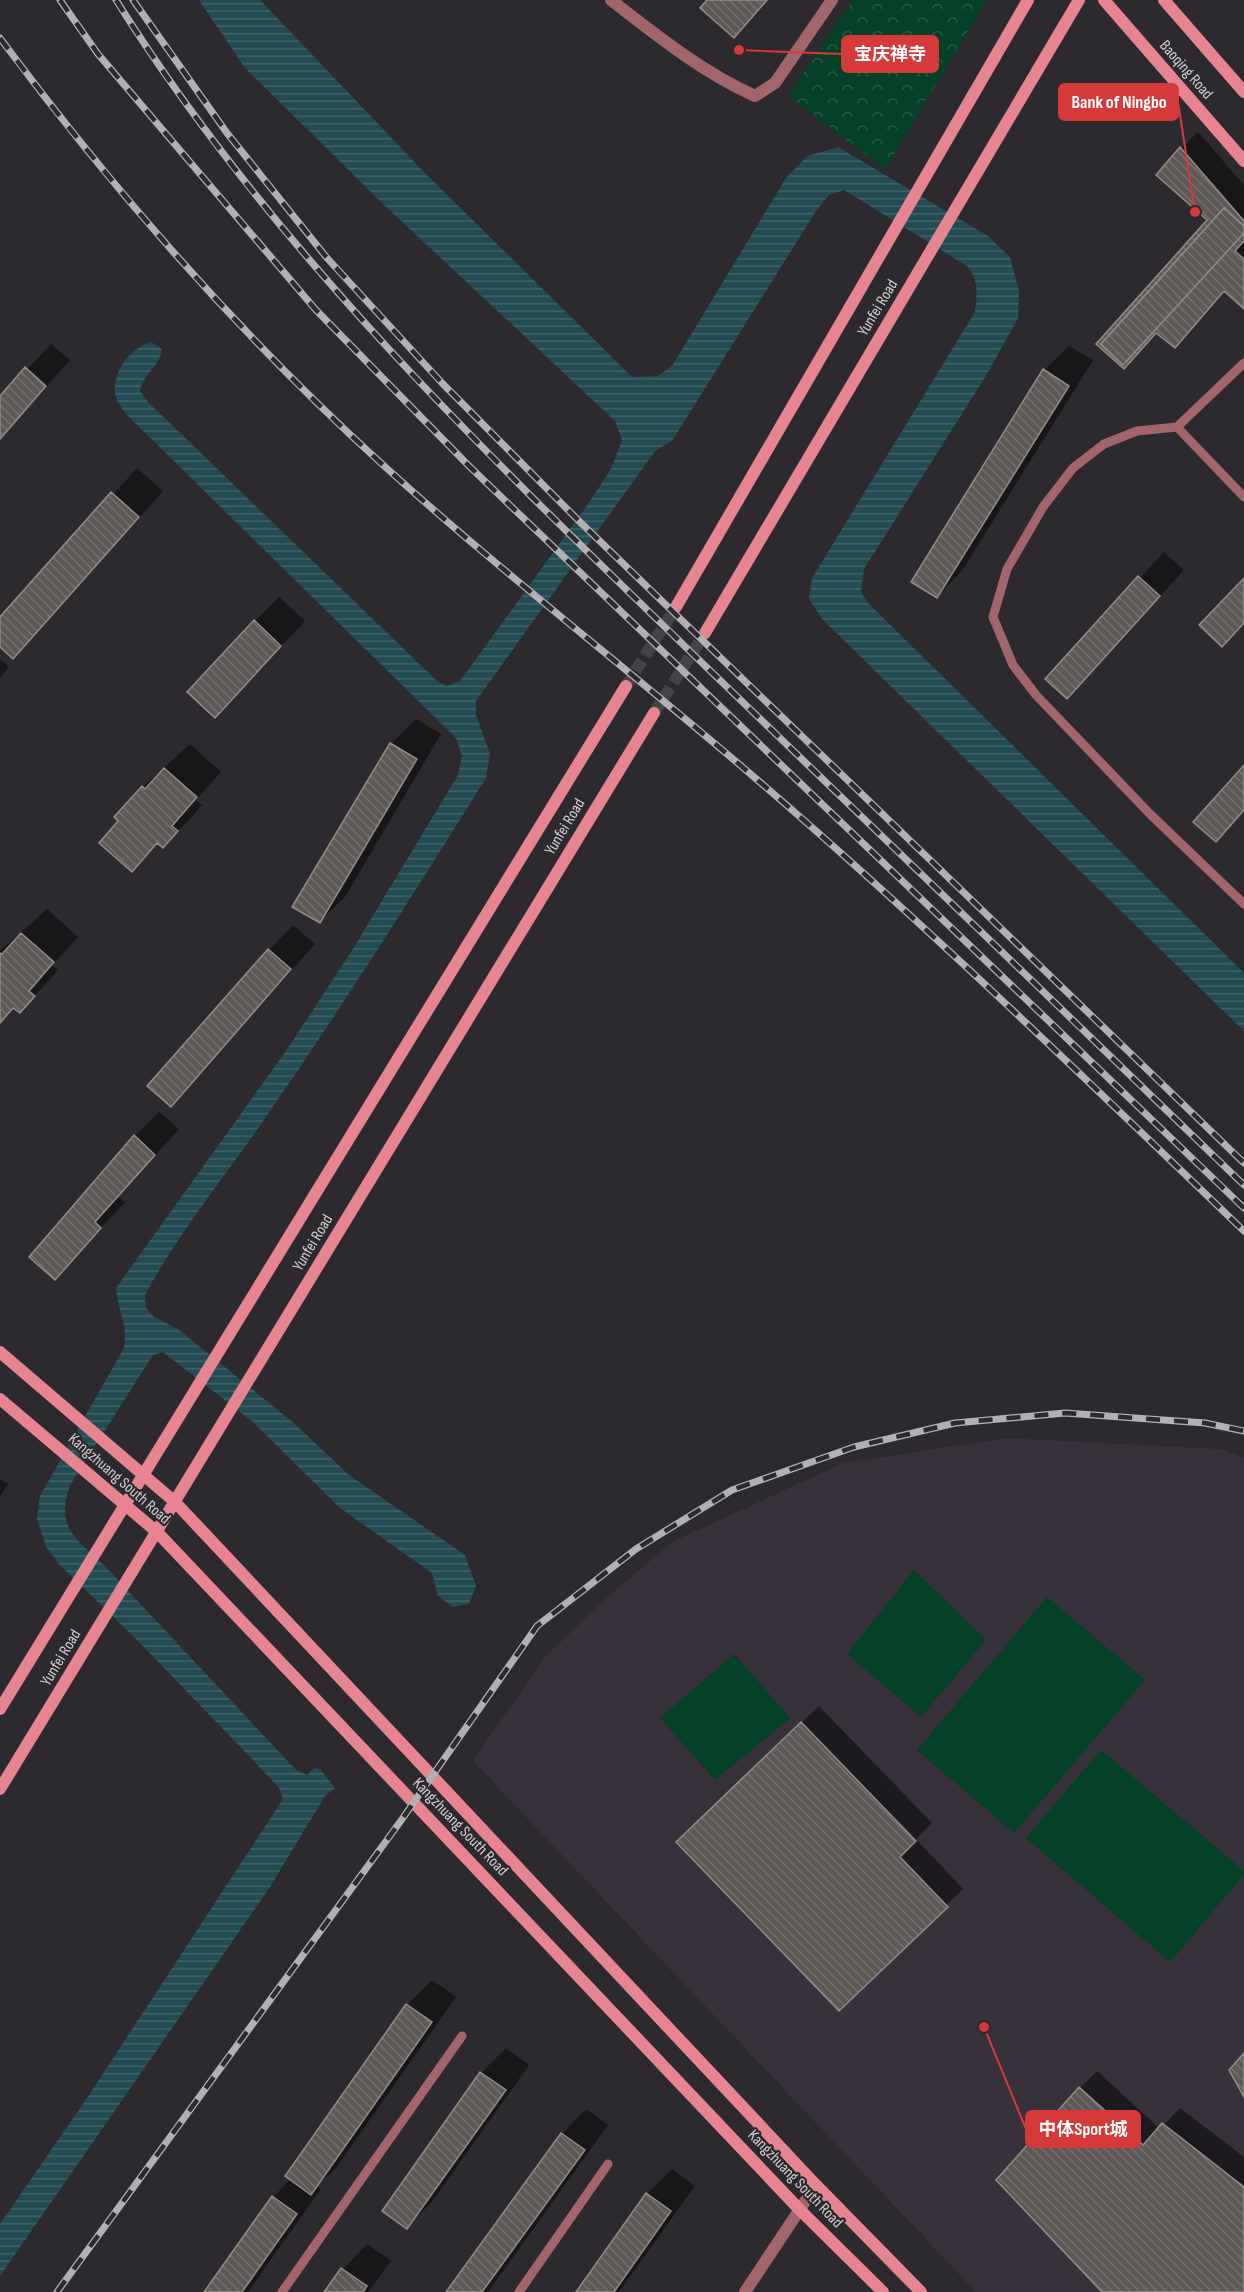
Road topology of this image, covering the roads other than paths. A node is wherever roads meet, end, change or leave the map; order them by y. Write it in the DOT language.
graph roads {
  1 [pos="610,0"];
  2 [pos="832,0"];
  3 [pos="1028,0"];
  4 [pos="1079,0"];
  5 [pos="1104,0"];
  6 [pos="1164,0"];
  7 [pos="1244,92"];
  8 [pos="1244,161"];
  9 [pos="1244,363"];
  10 [pos="1177,427"];
  11 [pos="1244,497"];
  12 [pos="676,607"];
  13 [pos="705,633"];
  14 [pos="626,686"];
  15 [pos="654,713"];
  16 [pos="1244,904"];
  17 [pos="0,1352"];
  18 [pos="0,1399"];
  19 [pos="143,1474"];
  20 [pos="175,1502"];
  21 [pos="125,1506"];
  22 [pos="157,1532"];
  23 [pos="0,1709"];
  24 [pos="0,1789"];
  25 [pos="462,2036"];
  26 [pos="608,2164"];
  27 [pos="816,2185"];
  28 [pos="801,2210"];
  29 [pos="282,2292"];
  30 [pos="519,2292"];
  31 [pos="745,2292"];
  32 [pos="883,2292"];
  33 [pos="921,2292"];
  1 -- 2 [label="street"];
  3 -- 12 [label="main road, Yunfei Road"];
  4 -- 13 [label="main road, Yunfei Road"];
  5 -- 8 [label="main road, Baoqing Road"];
  6 -- 7 [label="main road, Baoqing Road"];
  9 -- 10 [label="lane"];
  10 -- 11 [label="lane"];
  10 -- 16 [label="lane"];
  14 -- 19 [label="main road, Yunfei Road"];
  15 -- 20 [label="main road, Yunfei Road"];
  17 -- 19 [label="main road, Kangzhuang South Road"];
  18 -- 21 [label="main road, Kangzhuang South Road"];
  19 -- 20 [label="main road, Kangzhuang South Road"];
  19 -- 21 [label="main road, Yunfei Road"];
  20 -- 22 [label="main road, Yunfei Road"];
  20 -- 27 [label="main road, Kangzhuang South Road"];
  21 -- 22 [label="main road, Kangzhuang South Road"];
  21 -- 23 [label="main road, Yunfei Road"];
  22 -- 24 [label="main road, Yunfei Road"];
  22 -- 28 [label="main road, Kangzhuang South Road"];
  25 -- 29 [label="lane"];
  26 -- 30 [label="lane"];
  27 -- 28 [label="street"];
  27 -- 33 [label="main road, Kangzhuang South Road"];
  28 -- 31 [label="street"];
  28 -- 32 [label="main road, Kangzhuang South Road"];
}
